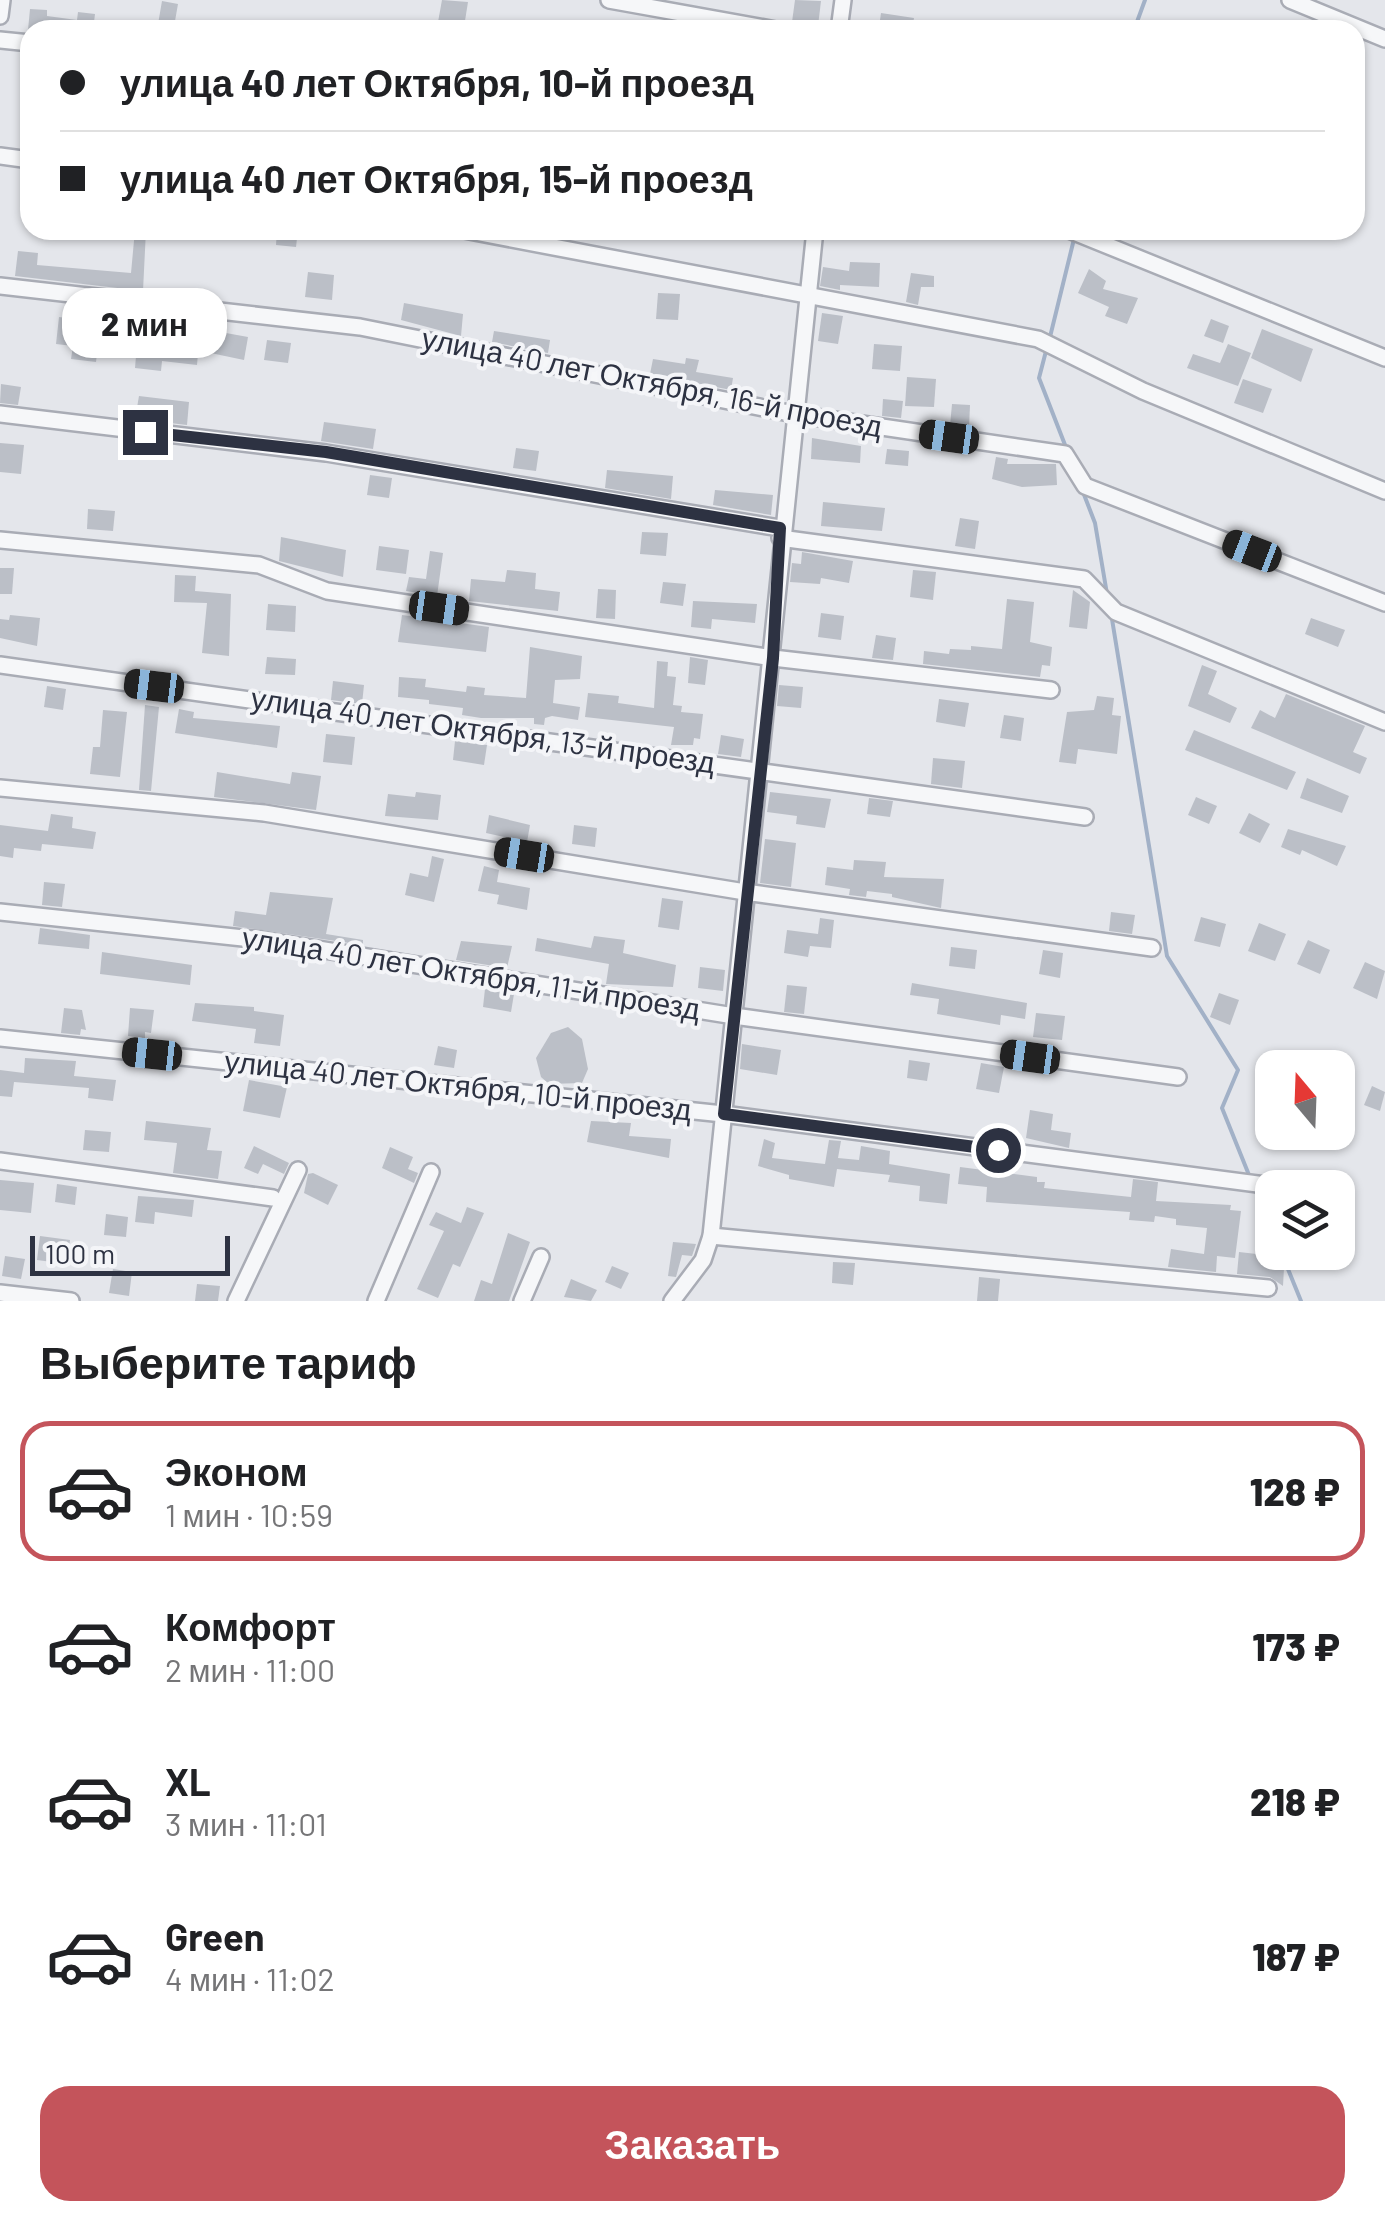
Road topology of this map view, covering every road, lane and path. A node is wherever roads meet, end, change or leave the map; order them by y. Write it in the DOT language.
graph roads {
  1 [pos="2,0"];
  2 [pos="609,0"];
  3 [pos="1290,0"];
  4 [pos="0,16"];
  5 [pos="720,20"];
  6 [pos="1340,20"];
  7 [pos="519,240"];
  8 [pos="814,240"];
  9 [pos="1094,240"];
  10 [pos="0,286"];
  11 [pos="807,292"];
  12 [pos="1385,358"];
  13 [pos="0,414"];
  14 [pos="794,414"];
  15 [pos="1385,491"];
  16 [pos="780,533"];
  17 [pos="0,540"];
  18 [pos="1385,603"];
  19 [pos="773,658"];
  20 [pos="0,665"];
  21 [pos="1051,690"];
  22 [pos="1383,717"];
  23 [pos="758,770"];
  24 [pos="0,788"];
  25 [pos="1085,817"];
  26 [pos="746,892"];
  27 [pos="0,912"];
  28 [pos="1152,948"];
  29 [pos="734,1016"];
  30 [pos="0,1038"];
  31 [pos="1178,1078"];
  32 [pos="724,1114"];
  33 [pos="0,1161"];
  34 [pos="298,1170"];
  35 [pos="431,1172"];
  36 [pos="1255,1184"];
  37 [pos="273,1198"];
  38 [pos="711,1236"];
  39 [pos="541,1257"];
  40 [pos="1268,1288"];
  41 [pos="0,1293"];
  42 [pos="71,1301"];
  43 [pos="236,1301"];
  44 [pos="376,1301"];
  45 [pos="522,1301"];
  46 [pos="672,1301"];
  1 -- 4 [label="street"];
  2 -- 5 [label="street"];
  3 -- 6 [label="street"];
  7 -- 11 [label="street"];
  8 -- 11 [label="street"];
  9 -- 12 [label="street"];
  10 -- 14 [label="street, улица 40 лет Октября, 16-й проезд"];
  11 -- 14 [label="street"];
  11 -- 15 [label="street"];
  13 -- 16 [label="street"];
  14 -- 16 [label="street"];
  14 -- 18 [label="street, улица 40 лет Октября, 16-й проезд"];
  16 -- 19 [label="street"];
  16 -- 22 [label="street"];
  17 -- 19 [label="street"];
  19 -- 21 [label="street"];
  19 -- 23 [label="street"];
  20 -- 23 [label="street, улица 40 лет Октября, 13-й проезд"];
  23 -- 25 [label="street, улица 40 лет Октября, 13-й проезд"];
  23 -- 26 [label="street"];
  24 -- 26 [label="street"];
  26 -- 28 [label="street"];
  26 -- 29 [label="street"];
  27 -- 29 [label="street, улица 40 лет Октября, 11-й проезд"];
  29 -- 31 [label="street, улица 40 лет Октября, 11-й проезд"];
  29 -- 32 [label="street"];
  30 -- 32 [label="street, улица 40 лет Октября, 10-й проезд"];
  32 -- 36 [label="street, улица 40 лет Октября, 10-й проезд"];
  32 -- 38 [label="street"];
  33 -- 37 [label="street"];
  34 -- 43 [label="street"];
  35 -- 44 [label="street"];
  38 -- 40 [label="street"];
  38 -- 46 [label="street"];
  39 -- 45 [label="street"];
  41 -- 42 [label="street"];
}
